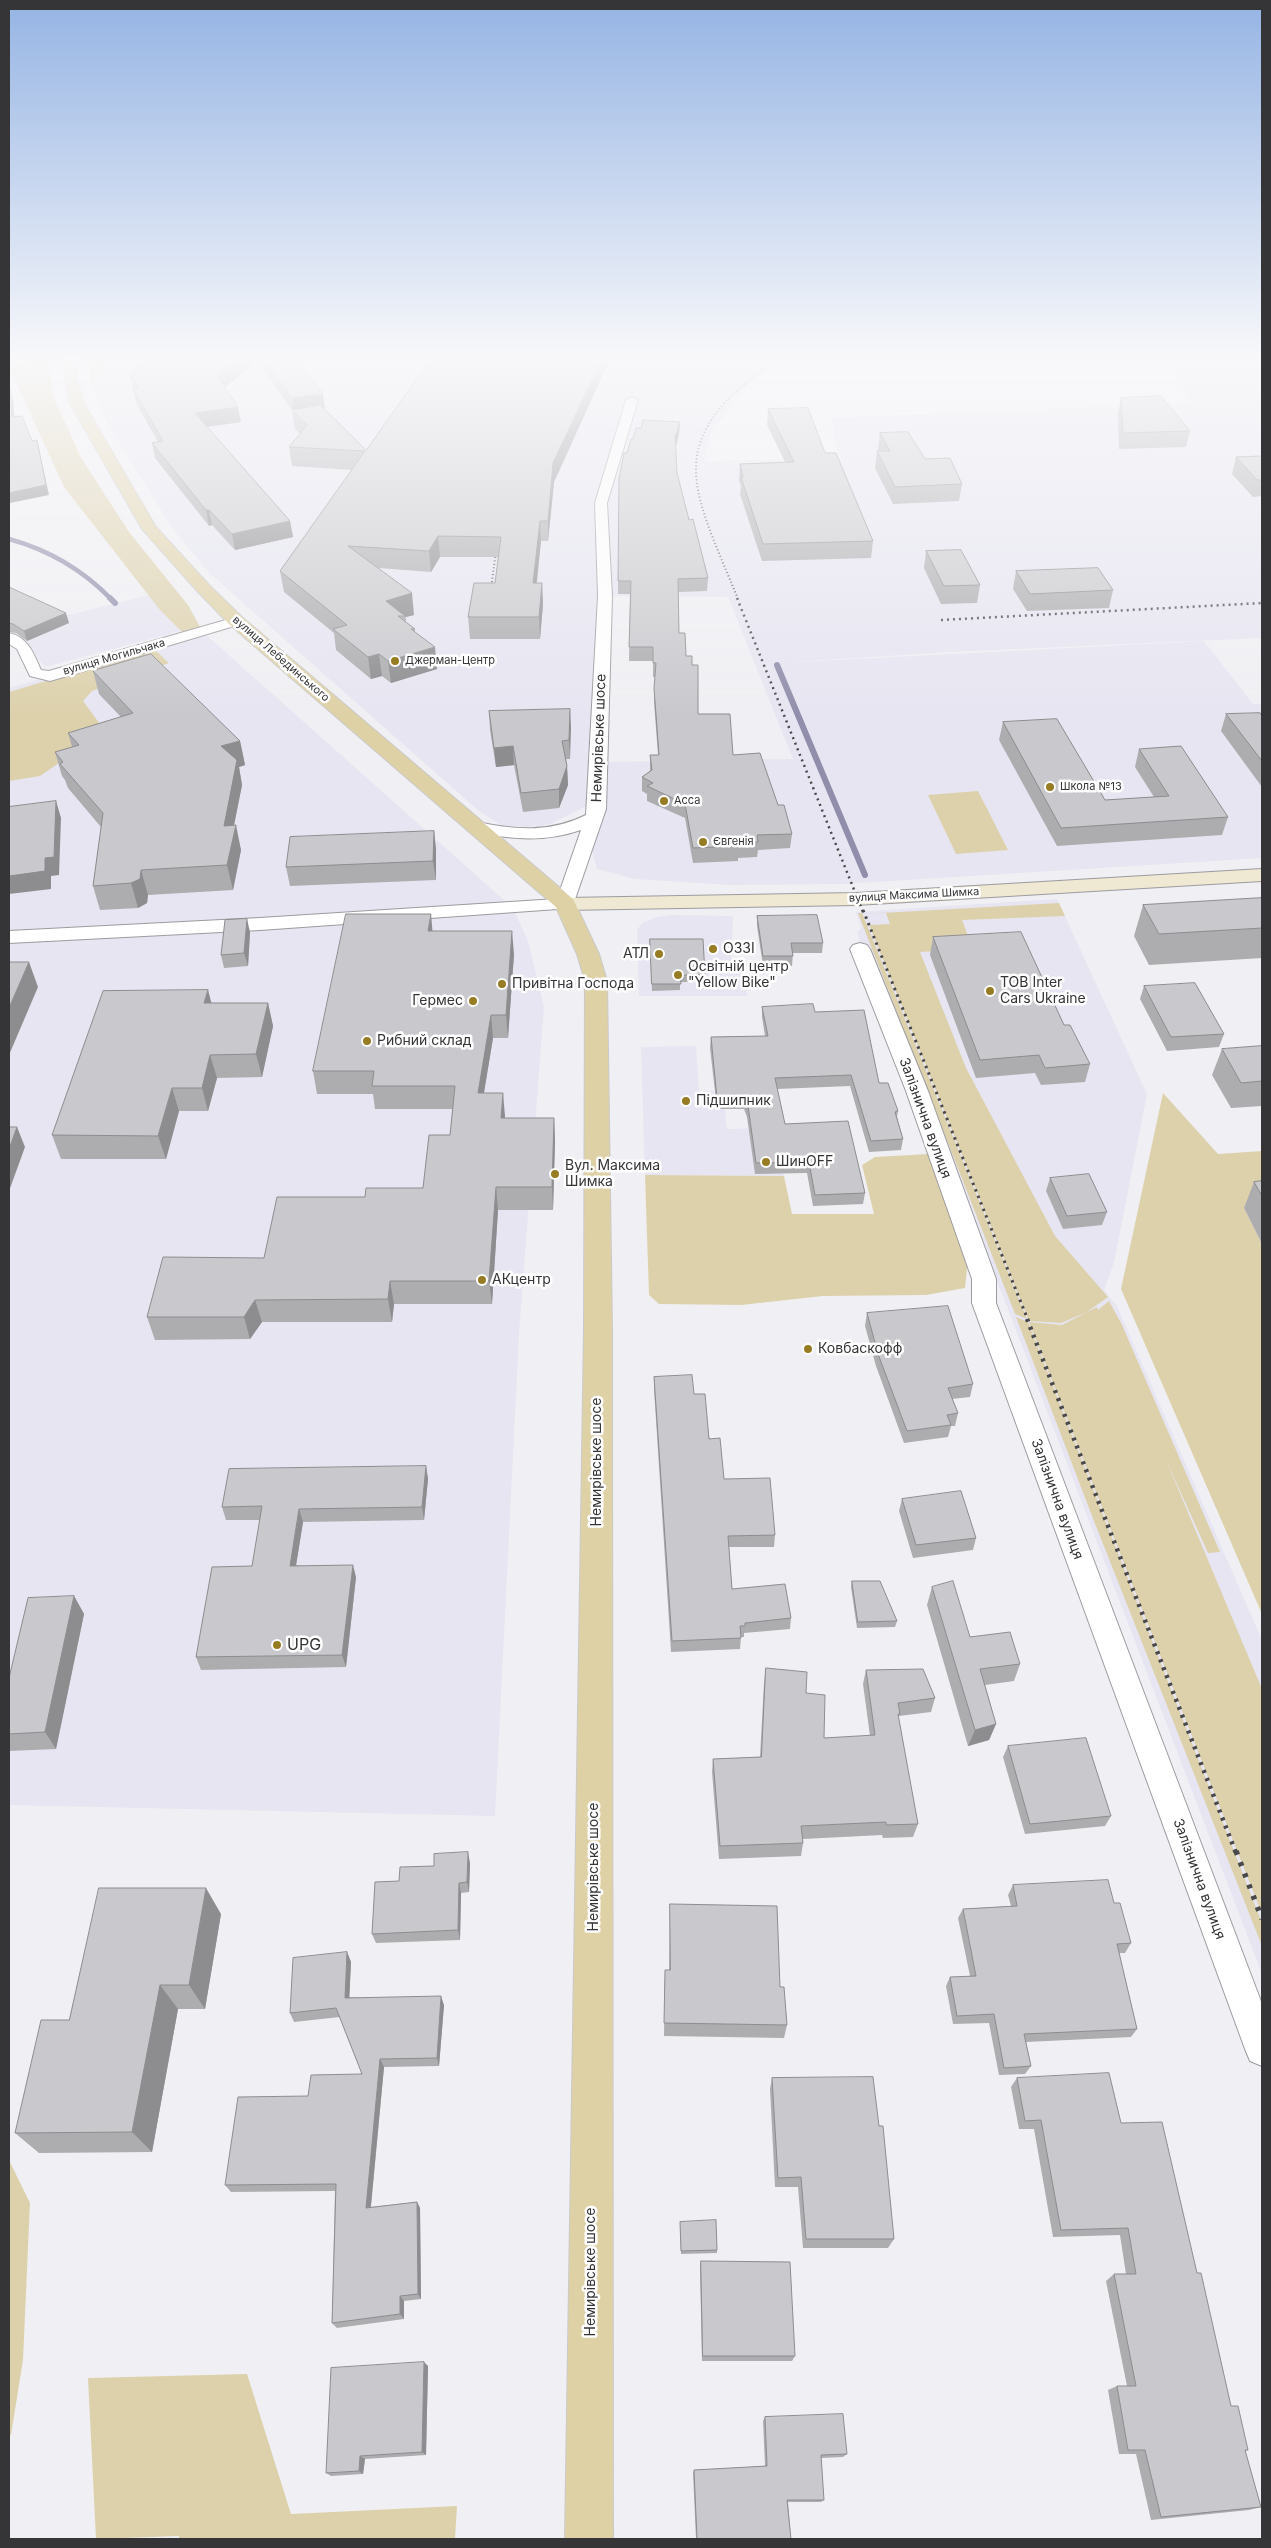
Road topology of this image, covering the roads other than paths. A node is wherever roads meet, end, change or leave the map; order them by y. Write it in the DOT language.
graph roads {
  1 [pos="120,478"];
  2 [pos="609,478"];
  3 [pos="236,621"];
  4 [pos="9,637"];
  5 [pos="594,818"];
  6 [pos="477,828"];
  7 [pos="1262,875"];
  8 [pos="566,904"];
  9 [pos="9,937"];
  10 [pos="860,949"];
  11 [pos="1262,2049"];
  12 [pos="589,2539"];
  1 -- 3 [label="main road, вулиця Лебединського"];
  2 -- 5 [label="street, Немирівське шосе"];
  3 -- 4 [label="street, вулиця Могильчака"];
  3 -- 6 [label="main road, вулиця Лебединського"];
  5 -- 6 [label="street"];
  5 -- 8 [label="street, Немирівське шосе"];
  6 -- 8 [label="main road, вулиця Лебединського"];
  7 -- 8 [label="main road, вулиця Максима Шимка"];
  8 -- 9 [label="street"];
  8 -- 12 [label="main road, Немирівське шосе"];
  10 -- 11 [label="street, Залізнична вулиця"];
}
